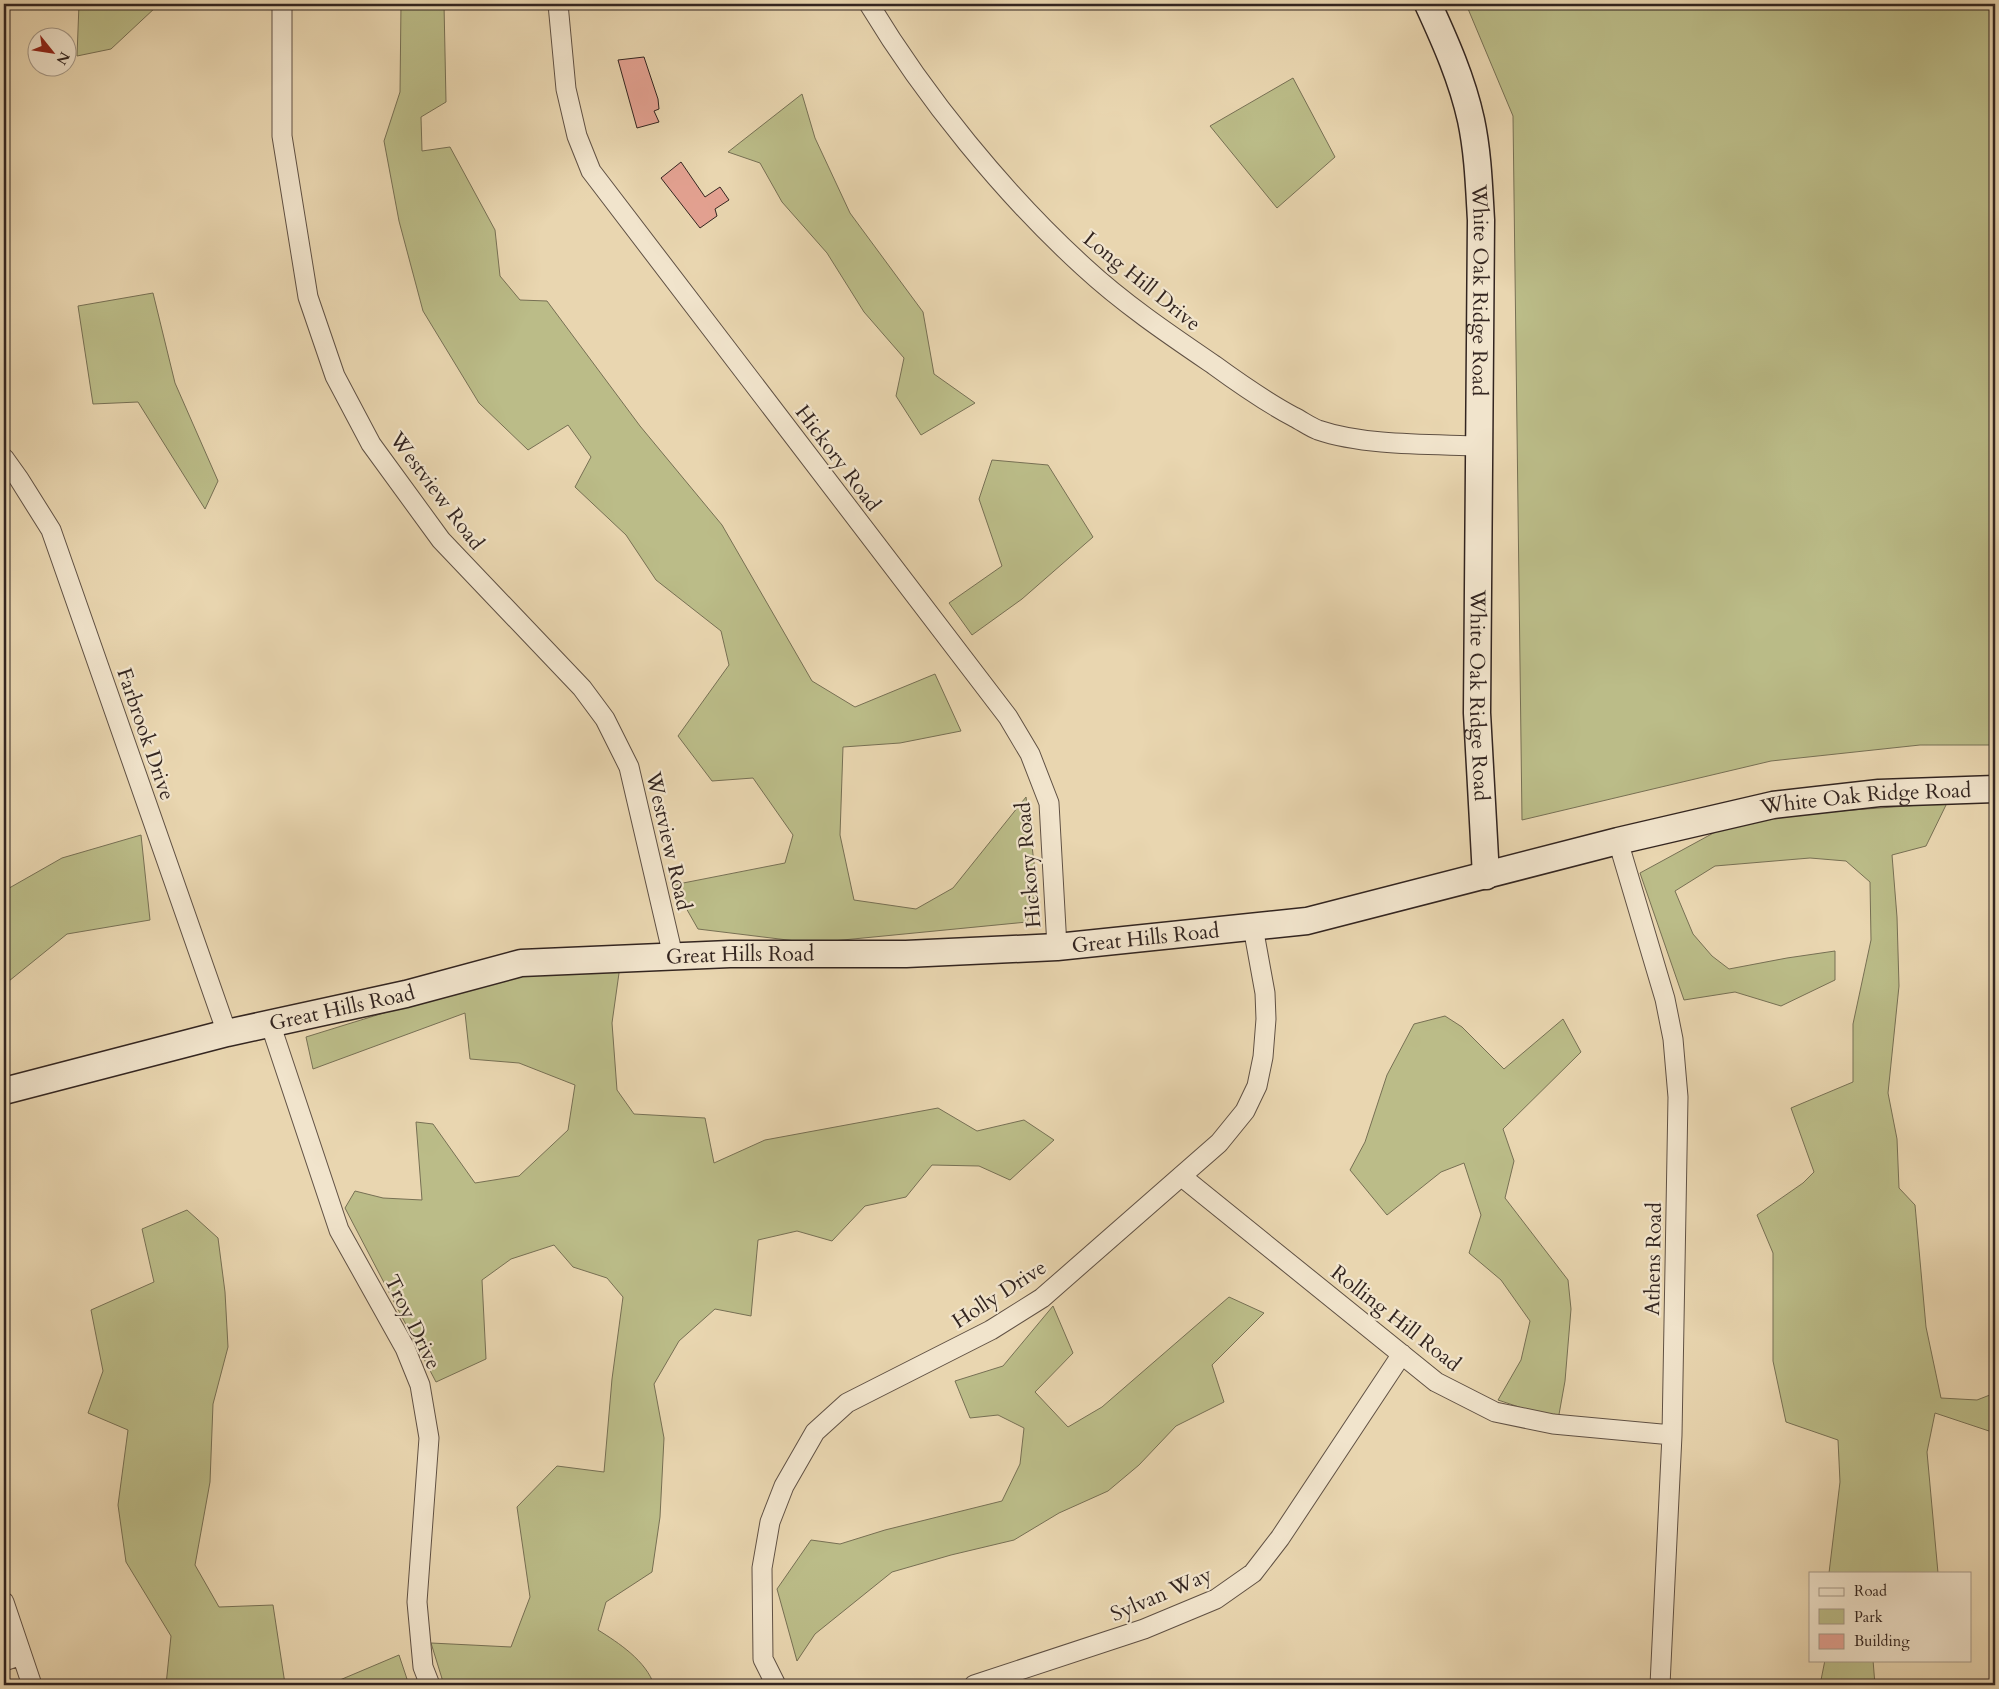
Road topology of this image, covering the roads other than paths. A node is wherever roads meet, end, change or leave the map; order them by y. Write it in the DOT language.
graph roads {
  1 [pos="282,4"];
  2 [pos="558,4"];
  3 [pos="869,4"];
  4 [pos="1428,4"];
  5 [pos="1480,446"];
  6 [pos="4,458"];
  7 [pos="12,480"];
  8 [pos="1995,789"];
  9 [pos="1618,841"];
  10 [pos="1486,876"];
  11 [pos="1253,927"];
  12 [pos="1057,947"];
  13 [pos="673,956"];
  14 [pos="270,1023"];
  15 [pos="227,1033"];
  16 [pos="4,1091"];
  17 [pos="1181,1176"];
  18 [pos="1402,1354"];
  19 [pos="1672,1435"];
  20 [pos="4,1602"];
  21 [pos="12,1658"];
  22 [pos="32,1685"];
  23 [pos="430,1685"];
  24 [pos="776,1685"];
  25 [pos="974,1685"];
  26 [pos="1660,1685"];
  1 -- 13 [label="street, Westview Road"];
  2 -- 12 [label="street, Hickory Road"];
  3 -- 5 [label="street, Long Hill Drive"];
  4 -- 5 [label="street, White Oak Ridge Road"];
  5 -- 10 [label="street, White Oak Ridge Road"];
  6 -- 7 [label="street, Farbrook Drive"];
  7 -- 15 [label="street, Farbrook Drive"];
  8 -- 9 [label="street, White Oak Ridge Road"];
  9 -- 10 [label="street, White Oak Ridge Road"];
  9 -- 19 [label="street, Athens Road"];
  10 -- 11 [label="street, Great Hills Road"];
  11 -- 12 [label="street, Great Hills Road"];
  11 -- 17 [label="street, Holly Drive"];
  12 -- 13 [label="street, Great Hills Road"];
  13 -- 14 [label="street, Great Hills Road"];
  14 -- 15 [label="street, Great Hills Road"];
  14 -- 23 [label="street, Troy Drive"];
  15 -- 16 [label="street, Great Hills Road"];
  17 -- 18 [label="street, Rolling Hill Road"];
  17 -- 24 [label="street, Holly Drive"];
  18 -- 19 [label="street, Rolling Hill Road"];
  18 -- 25 [label="street, Sylvan Way"];
  19 -- 26 [label="street, Athens Road"];
  20 -- 21 [label="street"];
  21 -- 22 [label="street"];
}
